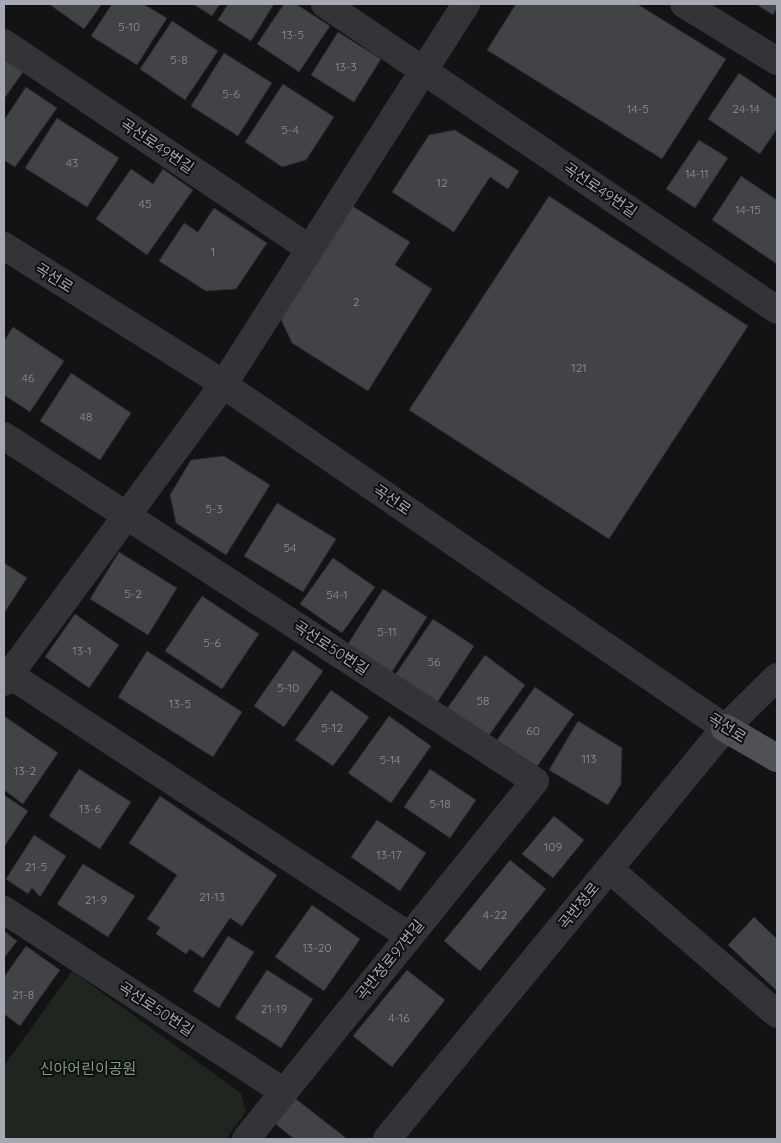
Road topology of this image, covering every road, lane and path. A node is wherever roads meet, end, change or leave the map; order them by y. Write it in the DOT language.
graph roads {
  1 [pos="325,4"];
  2 [pos="466,4"];
  3 [pos="684,4"];
  4 [pos="4,43"];
  5 [pos="777,61"];
  6 [pos="423,70"];
  7 [pos="4,246"];
  8 [pos="310,249"];
  9 [pos="777,310"];
  10 [pos="223,385"];
  11 [pos="4,436"];
  12 [pos="127,516"];
  13 [pos="6,676"];
  14 [pos="777,677"];
  15 [pos="725,728"];
  16 [pos="777,758"];
  17 [pos="535,781"];
  18 [pos="609,870"];
  19 [pos="4,910"];
  20 [pos="410,936"];
  21 [pos="777,1014"];
  22 [pos="284,1092"];
  23 [pos="246,1139"];
  24 [pos="387,1139"];
  1 -- 6 [label="street, 곡선로49번길"];
  2 -- 6 [label="street"];
  3 -- 5 [label="street"];
  4 -- 8 [label="street, 곡선로49번길"];
  6 -- 8 [label="street"];
  6 -- 9 [label="street, 곡선로49번길"];
  7 -- 10 [label="street, 곡선로"];
  8 -- 10 [label="street"];
  10 -- 12 [label="street"];
  10 -- 15 [label="street, 곡선로"];
  11 -- 12 [label="street, 곡선로50번길"];
  12 -- 13 [label="street"];
  12 -- 17 [label="street, 곡선로50번길"];
  13 -- 20 [label="street"];
  14 -- 15 [label="street, 곡반정로"];
  15 -- 16 [label="main road, 곡선로"];
  15 -- 18 [label="street, 곡반정로"];
  17 -- 20 [label="street, 곡반정로97번길"];
  18 -- 21 [label="street"];
  18 -- 24 [label="street, 곡반정로"];
  19 -- 22 [label="street, 곡선로50번길"];
  20 -- 22 [label="street, 곡반정로97번길"];
  22 -- 23 [label="street, 곡반정로97번길"];
}
